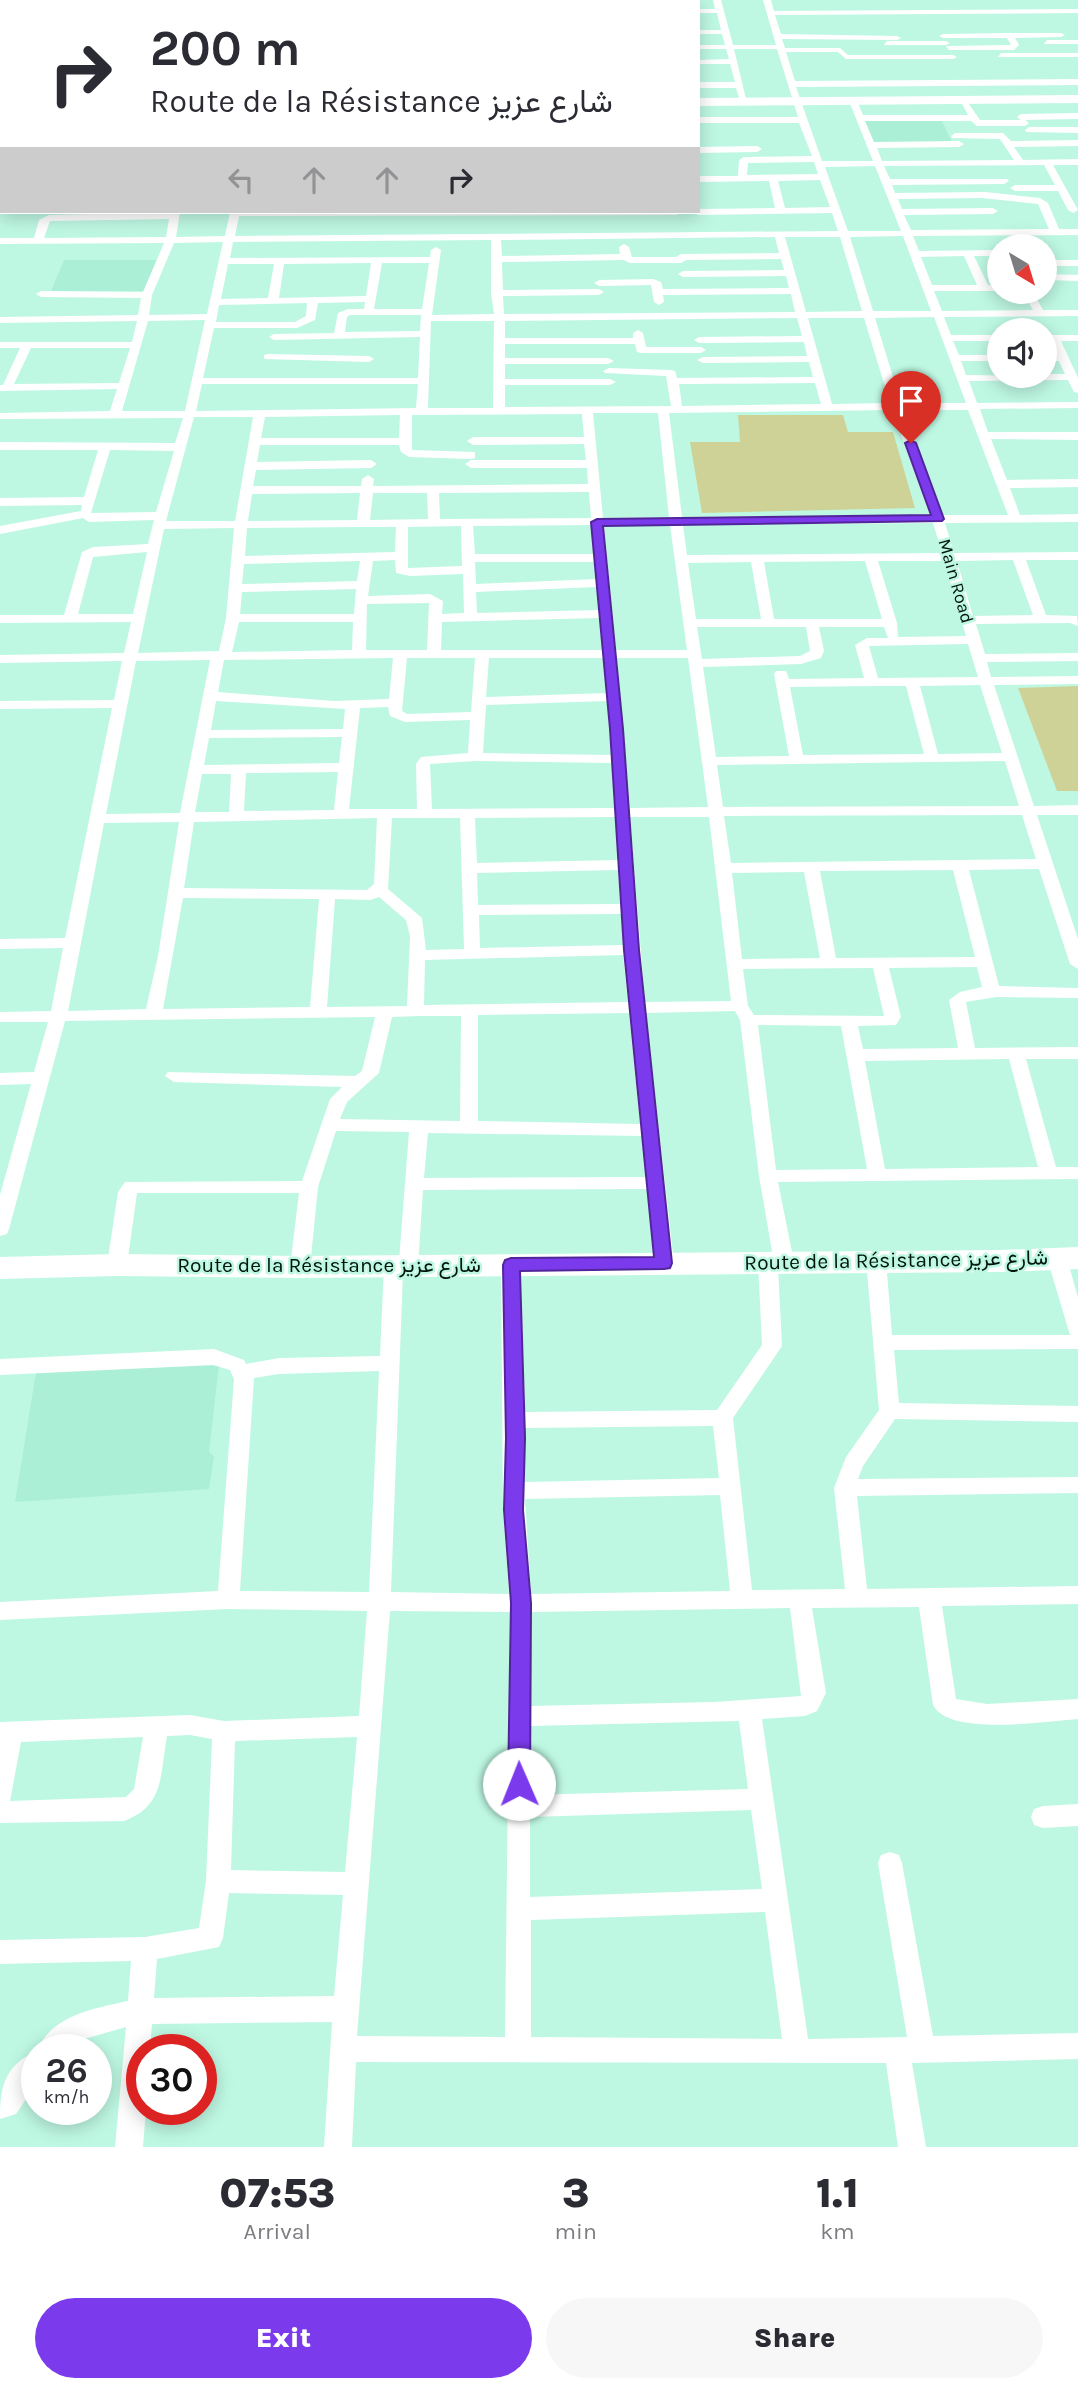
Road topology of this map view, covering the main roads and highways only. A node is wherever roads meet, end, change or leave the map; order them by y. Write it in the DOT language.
graph roads {
  1 [pos="1067,1258"];
  2 [pos="0,1268"];
  1 -- 2 [label="main road, Route de la Résistance شارع عزيز"];
}
